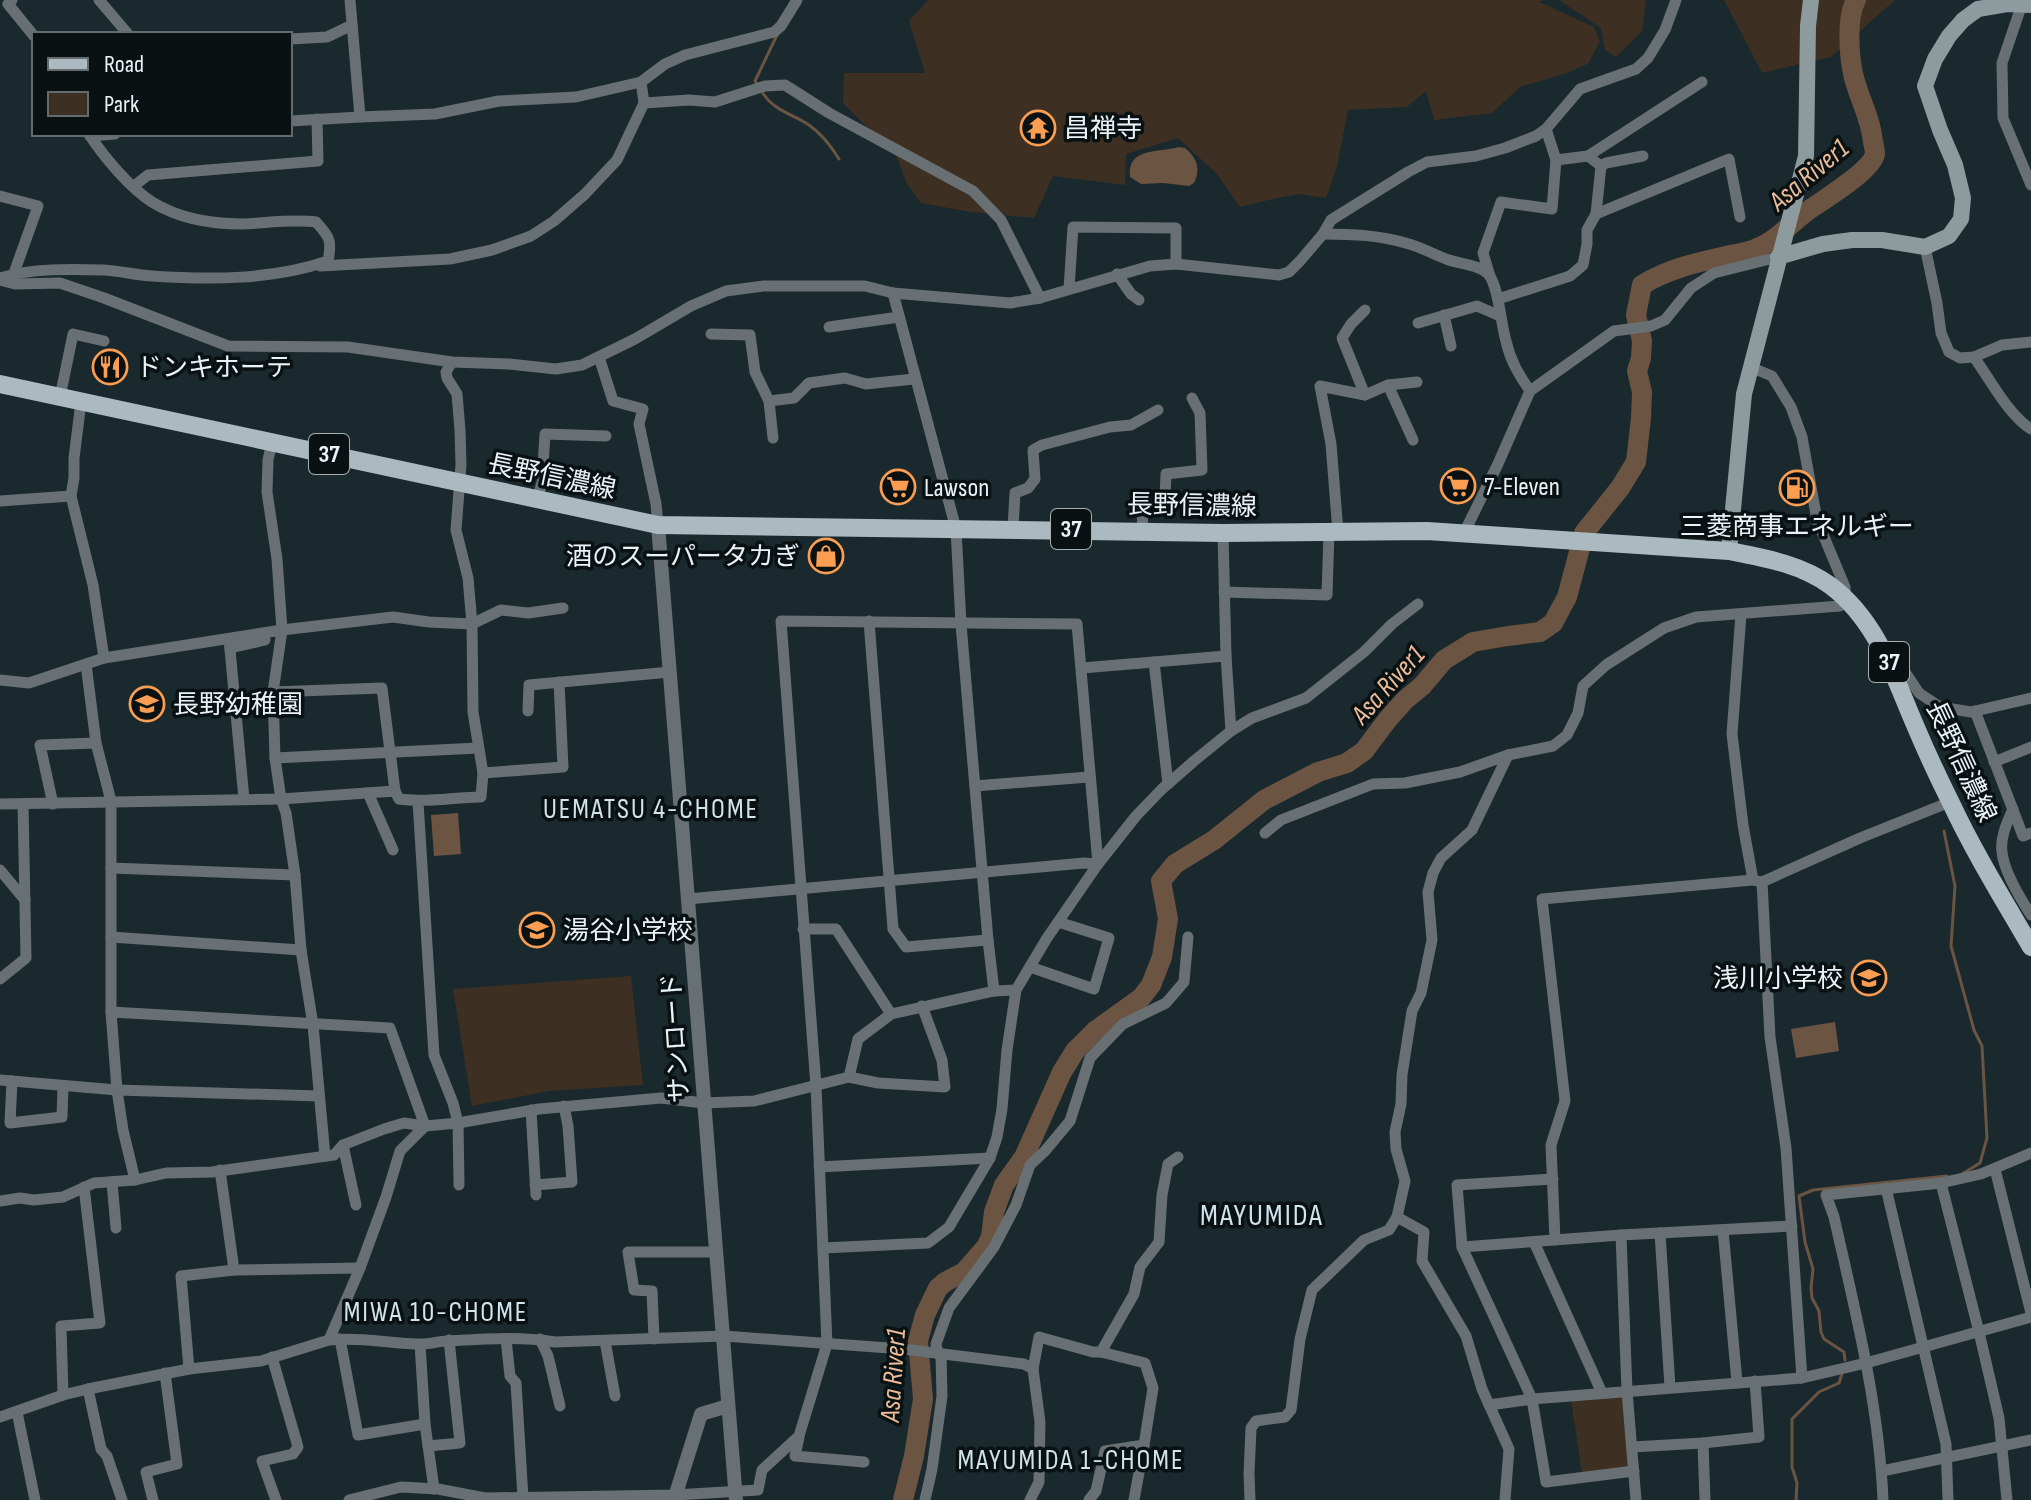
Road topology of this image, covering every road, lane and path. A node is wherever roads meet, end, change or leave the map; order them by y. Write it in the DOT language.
graph roads {
  1 [pos="12,0"];
  2 [pos="99,0"];
  3 [pos="350,0"];
  4 [pos="1676,0"];
  5 [pos="1811,0"];
  6 [pos="794,1"];
  7 [pos="2026,4"];
  8 [pos="352,25"];
  9 [pos="126,32"];
  10 [pos="32,34"];
  11 [pos="292,39"];
  12 [pos="641,82"];
  13 [pos="1702,82"];
  14 [pos="644,103"];
  15 [pos="360,117"];
  16 [pos="317,119"];
  17 [pos="292,121"];
  18 [pos="1546,129"];
  19 [pos="91,136"];
  20 [pos="1588,156"];
  21 [pos="1643,156"];
  22 [pos="1556,160"];
  23 [pos="1601,166"];
  24 [pos="2031,185"];
  25 [pos="134,186"];
  26 [pos="0,196"];
  27 [pos="1596,214"];
  28 [pos="1740,217"];
  29 [pos="1323,234"];
  30 [pos="1925,247"];
  31 [pos="1780,252"];
  32 [pos="1176,264"];
  33 [pos="312,267"];
  34 [pos="14,273"];
  35 [pos="1117,274"];
  36 [pos="1490,276"];
  37 [pos="0,279"];
  38 [pos="1069,289"];
  39 [pos="893,293"];
  40 [pos="1040,298"];
  41 [pos="1498,299"];
  42 [pos="1139,300"];
  43 [pos="1365,310"];
  44 [pos="1444,315"];
  45 [pos="1500,316"];
  46 [pos="899,317"];
  47 [pos="1418,323"];
  48 [pos="829,327"];
  49 [pos="711,334"];
  50 [pos="104,341"];
  51 [pos="2031,342"];
  52 [pos="1451,346"];
  53 [pos="599,357"];
  54 [pos="1974,357"];
  55 [pos="452,362"];
  56 [pos="1750,367"];
  57 [pos="914,379"];
  58 [pos="1417,382"];
  59 [pos="0,384"];
  60 [pos="1388,385"];
  61 [pos="1530,391"];
  62 [pos="1365,395"];
  63 [pos="60,397"];
  64 [pos="1192,398"];
  65 [pos="769,401"];
  66 [pos="81,402"];
  67 [pos="1158,410"];
  68 [pos="2031,429"];
  69 [pos="606,436"];
  70 [pos="773,438"];
  71 [pos="1413,440"];
  72 [pos="272,442"];
  73 [pos="460,482"];
  74 [pos="71,496"];
  75 [pos="537,499"];
  76 [pos="0,501"];
  77 [pos="658,525"];
  78 [pos="1013,528"];
  79 [pos="956,529"];
  80 [pos="1143,531"];
  81 [pos="1333,532"];
  82 [pos="1223,533"];
  83 [pos="1464,533"];
  84 [pos="1729,551"];
  85 [pos="1224,592"];
  86 [pos="1845,599"];
  87 [pos="1418,604"];
  88 [pos="563,608"];
  89 [pos="1741,614"];
  90 [pos="869,621"];
  91 [pos="472,624"];
  92 [pos="961,624"];
  93 [pos="281,633"];
  94 [pos="230,643"];
  95 [pos="1226,656"];
  96 [pos="104,658"];
  97 [pos="1154,662"];
  98 [pos="1890,663"];
  99 [pos="86,664"];
  100 [pos="1082,668"];
  101 [pos="670,672"];
  102 [pos="0,680"];
  103 [pos="559,682"];
  104 [pos="273,692"];
  105 [pos="2031,698"];
  106 [pos="528,711"];
  107 [pos="1975,711"];
  108 [pos="1231,731"];
  109 [pos="96,743"];
  110 [pos="2031,747"];
  111 [pos="478,748"];
  112 [pos="390,753"];
  113 [pos="1508,755"];
  114 [pos="275,758"];
  115 [pos="1994,762"];
  116 [pos="483,773"];
  117 [pos="1089,777"];
  118 [pos="1168,784"];
  119 [pos="975,786"];
  120 [pos="395,791"];
  121 [pos="368,793"];
  122 [pos="244,799"];
  123 [pos="281,799"];
  124 [pos="111,801"];
  125 [pos="418,802"];
  126 [pos="1950,802"];
  127 [pos="0,804"];
  128 [pos="23,804"];
  129 [pos="53,804"];
  130 [pos="2013,809"];
  131 [pos="1265,833"];
  132 [pos="2031,833"];
  133 [pos="393,850"];
  134 [pos="1098,864"];
  135 [pos="111,868"];
  136 [pos="0,870"];
  137 [pos="983,872"];
  138 [pos="295,875"];
  139 [pos="888,881"];
  140 [pos="1757,881"];
  141 [pos="800,889"];
  142 [pos="688,899"];
  143 [pos="25,900"];
  144 [pos="2031,915"];
  145 [pos="1058,922"];
  146 [pos="803,929"];
  147 [pos="111,937"];
  148 [pos="1188,937"];
  149 [pos="988,940"];
  150 [pos="2031,945"];
  151 [pos="301,950"];
  152 [pos="1030,967"];
  153 [pos="0,979"];
  154 [pos="1016,990"];
  155 [pos="994,991"];
  156 [pos="922,1006"];
  157 [pos="111,1012"];
  158 [pos="891,1014"];
  159 [pos="313,1025"];
  160 [pos="849,1077"];
  161 [pos="6,1081"];
  162 [pos="63,1086"];
  163 [pos="816,1086"];
  164 [pos="117,1090"];
  165 [pos="319,1096"];
  166 [pos="704,1103"];
  167 [pos="564,1106"];
  168 [pos="531,1110"];
  169 [pos="458,1123"];
  170 [pos="425,1126"];
  171 [pos="343,1145"];
  172 [pos="2031,1153"];
  173 [pos="325,1156"];
  174 [pos="1178,1157"];
  175 [pos="990,1158"];
  176 [pos="819,1167"];
  177 [pos="1995,1169"];
  178 [pos="220,1170"];
  179 [pos="1553,1179"];
  180 [pos="135,1180"];
  181 [pos="112,1182"];
  182 [pos="1941,1183"];
  183 [pos="459,1185"];
  184 [pos="84,1187"];
  185 [pos="1886,1188"];
  186 [pos="0,1201"];
  187 [pos="356,1205"];
  188 [pos="1397,1217"];
  189 [pos="1792,1226"];
  190 [pos="116,1228"];
  191 [pos="1723,1230"];
  192 [pos="1660,1233"];
  193 [pos="1621,1235"];
  194 [pos="1555,1240"];
  195 [pos="1534,1242"];
  196 [pos="1462,1247"];
  197 [pos="823,1248"];
  198 [pos="717,1252"];
  199 [pos="360,1268"];
  200 [pos="234,1270"];
  201 [pos="2031,1315"];
  202 [pos="1979,1332"];
  203 [pos="724,1336"];
  204 [pos="506,1339"];
  205 [pos="540,1339"];
  206 [pos="654,1339"];
  207 [pos="335,1340"];
  208 [pos="449,1340"];
  209 [pos="605,1341"];
  210 [pos="420,1344"];
  211 [pos="827,1344"];
  212 [pos="1925,1347"];
  213 [pos="1101,1352"];
  214 [pos="937,1354"];
  215 [pos="272,1357"];
  216 [pos="1866,1363"];
  217 [pos="189,1369"];
  218 [pos="1033,1369"];
  219 [pos="165,1373"];
  220 [pos="1802,1378"];
  221 [pos="1755,1381"];
  222 [pos="1737,1382"];
  223 [pos="1670,1387"];
  224 [pos="88,1389"];
  225 [pos="1627,1391"];
  226 [pos="1602,1393"];
  227 [pos="63,1395"];
  228 [pos="615,1396"];
  229 [pos="1532,1399"];
  230 [pos="1489,1405"];
  231 [pos="560,1406"];
  232 [pos="728,1406"];
  233 [pos="17,1412"];
  234 [pos="0,1417"];
  235 [pos="425,1424"];
  236 [pos="799,1436"];
  237 [pos="2031,1440"];
  238 [pos="1703,1443"];
  239 [pos="1144,1445"];
  240 [pos="428,1446"];
  241 [pos="2003,1446"];
  242 [pos="1632,1447"];
  243 [pos="1946,1458"];
  244 [pos="864,1462"];
  245 [pos="1634,1471"];
  246 [pos="1882,1471"];
  247 [pos="434,1489"];
  248 [pos="736,1496"];
  249 [pos="523,1498"];
  250 [pos="597,1498"];
  251 [pos="674,1498"];
  252 [pos="485,1499"];
  253 [pos="548,1499"];
  254 [pos="35,1500"];
  255 [pos="122,1500"];
  256 [pos="153,1500"];
  257 [pos="276,1500"];
  258 [pos="349,1500"];
  259 [pos="925,1500"];
  260 [pos="1030,1500"];
  261 [pos="1089,1500"];
  262 [pos="1134,1500"];
  263 [pos="1250,1500"];
  264 [pos="1505,1500"];
  265 [pos="1636,1500"];
  266 [pos="1705,1500"];
  267 [pos="1883,1500"];
  268 [pos="1948,1500"];
  269 [pos="2007,1500"];
  1 -- 10 [label="street"];
  2 -- 9 [label="street"];
  3 -- 8 [label="street"];
  4 -- 18 [label="street"];
  5 -- 31 [label="main road"];
  6 -- 12 [label="street"];
  7 -- 24 [label="street"];
  7 -- 30 [label="main road"];
  8 -- 11 [label="street"];
  8 -- 15 [label="street"];
  12 -- 14 [label="street"];
  12 -- 15 [label="street"];
  13 -- 20 [label="street"];
  14 -- 33 [label="street"];
  14 -- 40 [label="street"];
  15 -- 16 [label="street"];
  16 -- 17 [label="street"];
  16 -- 25 [label="street"];
  18 -- 22 [label="street"];
  18 -- 29 [label="street"];
  19 -- 25 [label="street"];
  20 -- 22 [label="street"];
  20 -- 23 [label="street"];
  21 -- 23 [label="street"];
  22 -- 36 [label="street"];
  23 -- 27 [label="street"];
  25 -- 33 [label="street"];
  26 -- 34 [label="street"];
  27 -- 28 [label="street"];
  27 -- 41 [label="street"];
  29 -- 32 [label="street"];
  29 -- 36 [label="street"];
  30 -- 31 [label="main road"];
  30 -- 54 [label="street"];
  31 -- 56 [label="main road"];
  31 -- 61 [label="street"];
  32 -- 35 [label="street"];
  32 -- 38 [label="street"];
  33 -- 34 [label="street"];
  34 -- 37 [label="street"];
  35 -- 38 [label="street"];
  35 -- 42 [label="street"];
  36 -- 41 [label="street"];
  37 -- 55 [label="street"];
  38 -- 40 [label="street"];
  39 -- 40 [label="street"];
  39 -- 46 [label="street"];
  39 -- 53 [label="street"];
  41 -- 45 [label="street"];
  43 -- 62 [label="street"];
  44 -- 45 [label="street"];
  44 -- 47 [label="street"];
  44 -- 52 [label="street"];
  45 -- 61 [label="street"];
  46 -- 48 [label="street"];
  46 -- 57 [label="street"];
  49 -- 65 [label="street"];
  50 -- 63 [label="street"];
  51 -- 54 [label="street"];
  53 -- 55 [label="street"];
  53 -- 77 [label="street"];
  54 -- 68 [label="street"];
  55 -- 73 [label="street"];
  56 -- 84 [label="main road"];
  56 -- 86 [label="street"];
  57 -- 65 [label="street"];
  57 -- 79 [label="street"];
  58 -- 60 [label="street"];
  59 -- 63 [label="main road, 長野信濃線 / 37"];
  60 -- 62 [label="street"];
  60 -- 71 [label="street"];
  61 -- 83 [label="street"];
  62 -- 81 [label="street"];
  63 -- 66 [label="main road, 長野信濃線 / 37"];
  64 -- 80 [label="street"];
  65 -- 70 [label="street"];
  66 -- 72 [label="main road, 長野信濃線 / 37"];
  66 -- 74 [label="street"];
  67 -- 78 [label="street"];
  69 -- 75 [label="street"];
  72 -- 73 [label="main road, 長野信濃線 / 37"];
  72 -- 93 [label="street"];
  73 -- 75 [label="main road, 長野信濃線 / 37"];
  73 -- 91 [label="street"];
  74 -- 76 [label="street"];
  74 -- 96 [label="street"];
  75 -- 77 [label="main road, 長野信濃線 / 37"];
  77 -- 79 [label="main road, 長野信濃線 / 37"];
  77 -- 101 [label="street, サンロード"];
  78 -- 79 [label="main road, 長野信濃線 / 37"];
  78 -- 80 [label="main road, 長野信濃線 / 37"];
  79 -- 92 [label="street"];
  80 -- 82 [label="main road, 長野信濃線 / 37"];
  81 -- 82 [label="main road, 長野信濃線 / 37"];
  81 -- 83 [label="main road, 長野信濃線 / 37"];
  81 -- 85 [label="street"];
  82 -- 85 [label="street"];
  83 -- 84 [label="main road, 長野信濃線 / 37"];
  84 -- 86 [label="main road, 長野信濃線 / 37"];
  85 -- 95 [label="street"];
  86 -- 89 [label="street"];
  86 -- 98 [label="main road, 長野信濃線 / 37"];
  87 -- 108 [label="street"];
  88 -- 91 [label="street"];
  89 -- 113 [label="street"];
  89 -- 140 [label="street"];
  90 -- 92 [label="street"];
  90 -- 139 [label="street"];
  90 -- 141 [label="street"];
  91 -- 93 [label="street"];
  91 -- 111 [label="street"];
  92 -- 100 [label="street"];
  92 -- 119 [label="street"];
  93 -- 94 [label="street"];
  93 -- 104 [label="street"];
  94 -- 96 [label="street"];
  94 -- 122 [label="street"];
  95 -- 97 [label="street"];
  95 -- 108 [label="street"];
  96 -- 99 [label="street"];
  97 -- 100 [label="street"];
  97 -- 118 [label="street"];
  98 -- 107 [label="street"];
  98 -- 126 [label="main road, 長野信濃線 / 37"];
  99 -- 102 [label="street"];
  99 -- 109 [label="street"];
  100 -- 117 [label="street"];
  101 -- 103 [label="street"];
  101 -- 142 [label="street, サンロード"];
  103 -- 106 [label="street"];
  103 -- 116 [label="street"];
  104 -- 112 [label="street"];
  104 -- 114 [label="street"];
  105 -- 107 [label="street"];
  107 -- 115 [label="street"];
  108 -- 118 [label="street"];
  109 -- 124 [label="street"];
  109 -- 129 [label="street"];
  110 -- 115 [label="street"];
  111 -- 112 [label="street"];
  111 -- 116 [label="street"];
  112 -- 114 [label="street"];
  112 -- 120 [label="street"];
  113 -- 131 [label="street"];
  113 -- 188 [label="street"];
  114 -- 123 [label="street"];
  115 -- 130 [label="street"];
  116 -- 125 [label="street"];
  117 -- 119 [label="street"];
  117 -- 134 [label="street"];
  118 -- 134 [label="street"];
  119 -- 137 [label="street"];
  120 -- 121 [label="street"];
  120 -- 125 [label="street"];
  121 -- 123 [label="street"];
  121 -- 133 [label="street"];
  122 -- 123 [label="street"];
  122 -- 124 [label="street"];
  123 -- 138 [label="street"];
  124 -- 129 [label="street"];
  124 -- 135 [label="street"];
  125 -- 169 [label="street"];
  126 -- 140 [label="street"];
  126 -- 150 [label="main road, 長野信濃線 / 37"];
  127 -- 128 [label="street"];
  128 -- 129 [label="street"];
  128 -- 143 [label="street"];
  130 -- 132 [label="street"];
  130 -- 144 [label="street"];
  134 -- 137 [label="street"];
  134 -- 145 [label="street"];
  135 -- 138 [label="street"];
  135 -- 147 [label="street"];
  136 -- 143 [label="street"];
  137 -- 139 [label="street"];
  137 -- 149 [label="street"];
  138 -- 151 [label="street"];
  139 -- 141 [label="street"];
  139 -- 149 [label="street"];
  140 -- 179 [label="street"];
  140 -- 189 [label="street"];
  141 -- 142 [label="street"];
  141 -- 146 [label="street"];
  142 -- 166 [label="street, サンロード"];
  143 -- 153 [label="street"];
  145 -- 152 [label="street"];
  145 -- 152 [label="street"];
  146 -- 158 [label="street"];
  146 -- 163 [label="street"];
  147 -- 151 [label="street"];
  147 -- 157 [label="street"];
  148 -- 214 [label="street"];
  149 -- 155 [label="street"];
  151 -- 159 [label="street"];
  152 -- 154 [label="street"];
  154 -- 155 [label="street"];
  154 -- 175 [label="street"];
  155 -- 156 [label="street"];
  156 -- 158 [label="street"];
  156 -- 160 [label="street"];
  157 -- 159 [label="street"];
  157 -- 164 [label="street"];
  158 -- 160 [label="street"];
  159 -- 165 [label="street"];
  159 -- 170 [label="street"];
  160 -- 163 [label="street"];
  161 -- 162 [label="street"];
  161 -- 162 [label="street"];
  162 -- 164 [label="street"];
  163 -- 166 [label="street"];
  163 -- 176 [label="street"];
  164 -- 165 [label="street"];
  164 -- 180 [label="street"];
  165 -- 173 [label="street"];
  166 -- 167 [label="street"];
  166 -- 198 [label="street, サンロード"];
  167 -- 168 [label="street"];
  167 -- 168 [label="street"];
  168 -- 169 [label="street"];
  169 -- 170 [label="street"];
  169 -- 183 [label="street"];
  170 -- 171 [label="street"];
  170 -- 199 [label="street"];
  171 -- 173 [label="street"];
  171 -- 187 [label="street"];
  172 -- 177 [label="street"];
  173 -- 178 [label="street"];
  174 -- 213 [label="street"];
  175 -- 176 [label="street"];
  175 -- 197 [label="street"];
  176 -- 197 [label="street"];
  177 -- 182 [label="street"];
  177 -- 201 [label="street"];
  178 -- 180 [label="street"];
  178 -- 200 [label="street"];
  179 -- 194 [label="street"];
  179 -- 196 [label="street"];
  180 -- 181 [label="street"];
  181 -- 184 [label="street"];
  181 -- 190 [label="street"];
  182 -- 185 [label="street"];
  182 -- 202 [label="street"];
  184 -- 186 [label="street"];
  184 -- 227 [label="street"];
  185 -- 212 [label="street"];
  185 -- 216 [label="street"];
  188 -- 230 [label="street"];
  188 -- 263 [label="street"];
  189 -- 191 [label="street"];
  189 -- 220 [label="street"];
  191 -- 192 [label="street"];
  191 -- 222 [label="street"];
  192 -- 193 [label="street"];
  192 -- 223 [label="street"];
  193 -- 194 [label="street"];
  193 -- 225 [label="street"];
  194 -- 195 [label="street"];
  195 -- 196 [label="street"];
  195 -- 226 [label="street"];
  196 -- 229 [label="street"];
  197 -- 211 [label="street"];
  198 -- 203 [label="street, サンロード"];
  198 -- 206 [label="street"];
  199 -- 200 [label="street"];
  199 -- 207 [label="street"];
  200 -- 217 [label="street"];
  201 -- 202 [label="street"];
  202 -- 212 [label="street"];
  202 -- 241 [label="street"];
  203 -- 206 [label="street"];
  203 -- 211 [label="street"];
  203 -- 232 [label="street, サンロード"];
  204 -- 205 [label="street"];
  204 -- 208 [label="street"];
  204 -- 249 [label="street"];
  205 -- 209 [label="street"];
  205 -- 231 [label="street"];
  206 -- 209 [label="street"];
  207 -- 210 [label="street"];
  207 -- 215 [label="street"];
  207 -- 235 [label="street"];
  208 -- 210 [label="street"];
  208 -- 240 [label="street"];
  209 -- 228 [label="street"];
  210 -- 235 [label="street"];
  211 -- 214 [label="street"];
  211 -- 236 [label="street"];
  212 -- 216 [label="street"];
  212 -- 243 [label="street"];
  213 -- 218 [label="street"];
  213 -- 239 [label="street"];
  214 -- 218 [label="street"];
  214 -- 259 [label="street"];
  215 -- 217 [label="street"];
  215 -- 257 [label="street"];
  216 -- 220 [label="street"];
  216 -- 246 [label="street"];
  217 -- 219 [label="street"];
  218 -- 260 [label="street"];
  219 -- 224 [label="street"];
  219 -- 256 [label="street"];
  220 -- 221 [label="street"];
  221 -- 222 [label="street"];
  221 -- 238 [label="street"];
  222 -- 223 [label="street"];
  223 -- 225 [label="street"];
  224 -- 227 [label="street"];
  224 -- 255 [label="street"];
  225 -- 226 [label="street"];
  225 -- 242 [label="street"];
  226 -- 229 [label="street"];
  227 -- 233 [label="street"];
  229 -- 230 [label="street"];
  229 -- 245 [label="street"];
  230 -- 264 [label="street"];
  232 -- 248 [label="street, サンロード"];
  232 -- 251 [label="street"];
  233 -- 234 [label="street"];
  233 -- 254 [label="street"];
  235 -- 240 [label="street"];
  236 -- 244 [label="street"];
  236 -- 248 [label="street"];
  237 -- 241 [label="street"];
  238 -- 242 [label="street"];
  238 -- 266 [label="street"];
  239 -- 261 [label="street"];
  239 -- 262 [label="street"];
  240 -- 247 [label="street"];
  241 -- 243 [label="street"];
  241 -- 269 [label="street"];
  242 -- 245 [label="street"];
  243 -- 246 [label="street"];
  243 -- 268 [label="street"];
  245 -- 265 [label="street"];
  246 -- 267 [label="street"];
  247 -- 252 [label="street"];
  247 -- 258 [label="street"];
  248 -- 251 [label="street"];
  249 -- 252 [label="street"];
  249 -- 253 [label="street"];
  250 -- 251 [label="street"];
  250 -- 253 [label="street"];
}
